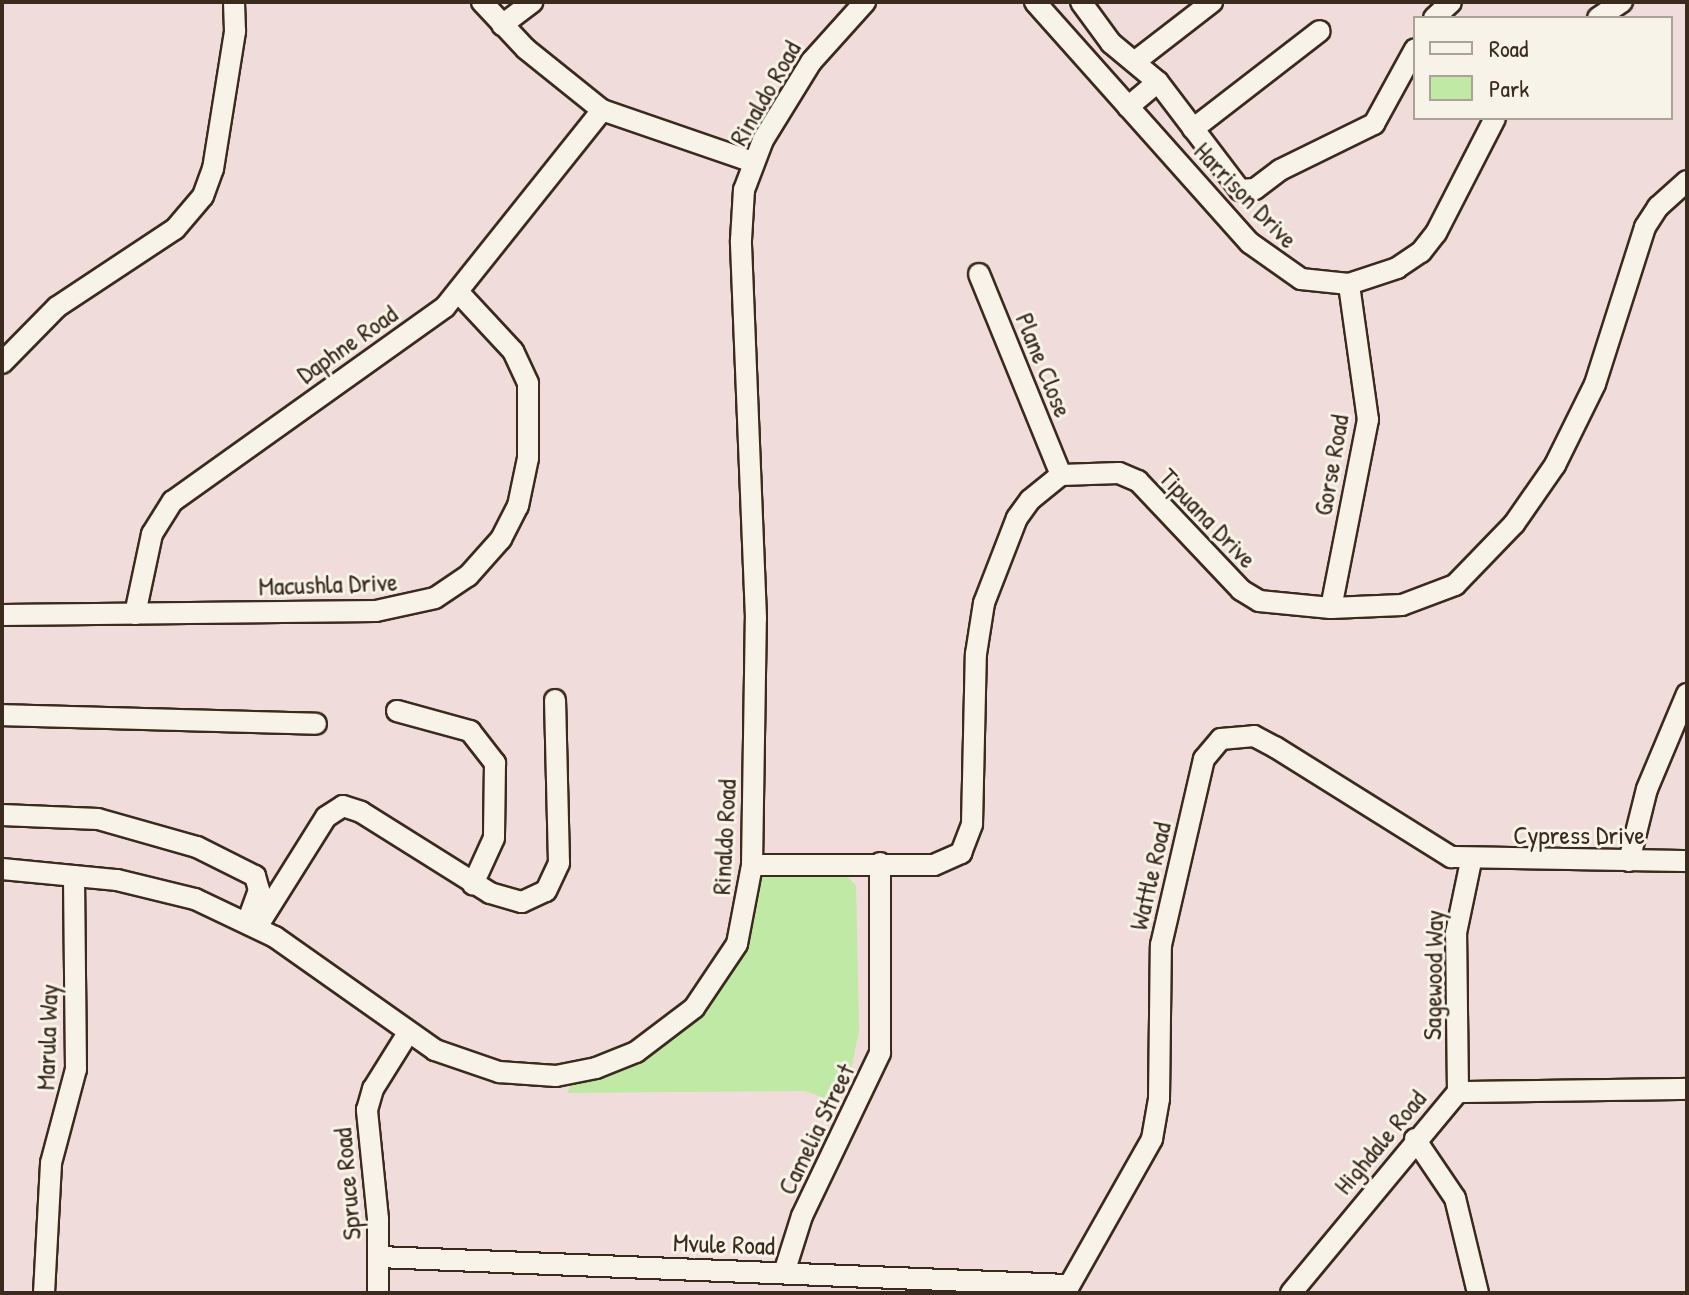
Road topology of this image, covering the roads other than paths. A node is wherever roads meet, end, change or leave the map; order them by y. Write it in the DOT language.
graph roads {
  1 [pos="234,2"];
  2 [pos="482,2"];
  3 [pos="532,2"];
  4 [pos="865,2"];
  5 [pos="1035,2"];
  6 [pos="1081,2"];
  7 [pos="1212,2"];
  8 [pos="1451,2"];
  9 [pos="1622,2"];
  10 [pos="1436,16"];
  11 [pos="1601,16"];
  12 [pos="502,25"];
  13 [pos="1320,31"];
  14 [pos="1413,53"];
  15 [pos="1137,60"];
  16 [pos="1163,89"];
  17 [pos="602,110"];
  18 [pos="1135,114"];
  19 [pos="1494,120"];
  20 [pos="1193,129"];
  21 [pos="753,162"];
  22 [pos="1687,181"];
  23 [pos="979,274"];
  24 [pos="1349,284"];
  25 [pos="460,294"];
  26 [pos="2,363"];
  27 [pos="1061,475"];
  28 [pos="1331,608"];
  29 [pos="135,614"];
  30 [pos="2,615"];
  31 [pos="1687,694"];
  32 [pos="555,700"];
  33 [pos="397,711"];
  34 [pos="2,715"];
  35 [pos="316,724"];
  36 [pos="2,815"];
  37 [pos="1471,861"];
  38 [pos="1629,861"];
  39 [pos="1687,861"];
  40 [pos="880,863"];
  41 [pos="752,865"];
  42 [pos="2,869"];
  43 [pos="74,876"];
  44 [pos="473,884"];
  45 [pos="252,924"];
  46 [pos="408,1033"];
  47 [pos="1687,1089"];
  48 [pos="1458,1092"];
  49 [pos="1415,1139"];
  50 [pos="379,1257"];
  51 [pos="784,1273"];
  52 [pos="1066,1289"];
  53 [pos="44,1293"];
  54 [pos="378,1293"];
  55 [pos="1291,1293"];
  56 [pos="1478,1293"];
  1 -- 26 [label="street"];
  2 -- 12 [label="street"];
  3 -- 12 [label="street"];
  4 -- 21 [label="street, Rinaldo Road"];
  5 -- 18 [label="street, Harrison Drive"];
  6 -- 15 [label="street"];
  7 -- 15 [label="street"];
  8 -- 10 [label="street"];
  9 -- 11 [label="street"];
  12 -- 17 [label="street"];
  13 -- 20 [label="street"];
  14 -- 20 [label="street"];
  15 -- 16 [label="street"];
  16 -- 18 [label="street"];
  16 -- 20 [label="street"];
  17 -- 21 [label="street"];
  17 -- 25 [label="street, Daphne Road"];
  18 -- 24 [label="street, Harrison Drive"];
  19 -- 24 [label="street, Harrison Drive"];
  21 -- 41 [label="street, Rinaldo Road"];
  22 -- 28 [label="street, Tipuana Drive"];
  23 -- 27 [label="street, Plane Close"];
  24 -- 28 [label="street, Gorse Road"];
  25 -- 29 [label="street, Daphne Road"];
  25 -- 29 [label="street, Macushla Drive"];
  27 -- 28 [label="street, Tipuana Drive"];
  27 -- 40 [label="street"];
  29 -- 30 [label="street, Macushla Drive"];
  31 -- 38 [label="street"];
  32 -- 44 [label="street"];
  33 -- 44 [label="street"];
  34 -- 35 [label="street"];
  36 -- 45 [label="street"];
  37 -- 38 [label="street, Cypress Drive"];
  37 -- 48 [label="street, Sagewood Way"];
  37 -- 52 [label="street, Wattle Road"];
  38 -- 39 [label="street, Cypress Drive"];
  40 -- 41 [label="street"];
  40 -- 51 [label="street, Camelia Street"];
  41 -- 46 [label="street, Rinaldo Road"];
  42 -- 43 [label="street, Rinaldo Road"];
  43 -- 45 [label="street, Rinaldo Road"];
  43 -- 53 [label="street, Marula Way"];
  44 -- 45 [label="street"];
  45 -- 46 [label="street, Rinaldo Road"];
  46 -- 50 [label="street, Spruce Road"];
  47 -- 48 [label="street, Highdale Road"];
  48 -- 49 [label="street, Highdale Road"];
  49 -- 55 [label="street, Highdale Road"];
  49 -- 56 [label="street"];
  50 -- 51 [label="street, Mvule Road"];
  50 -- 54 [label="street, Spruce Road"];
  51 -- 52 [label="street, Mvule Road"];
}
